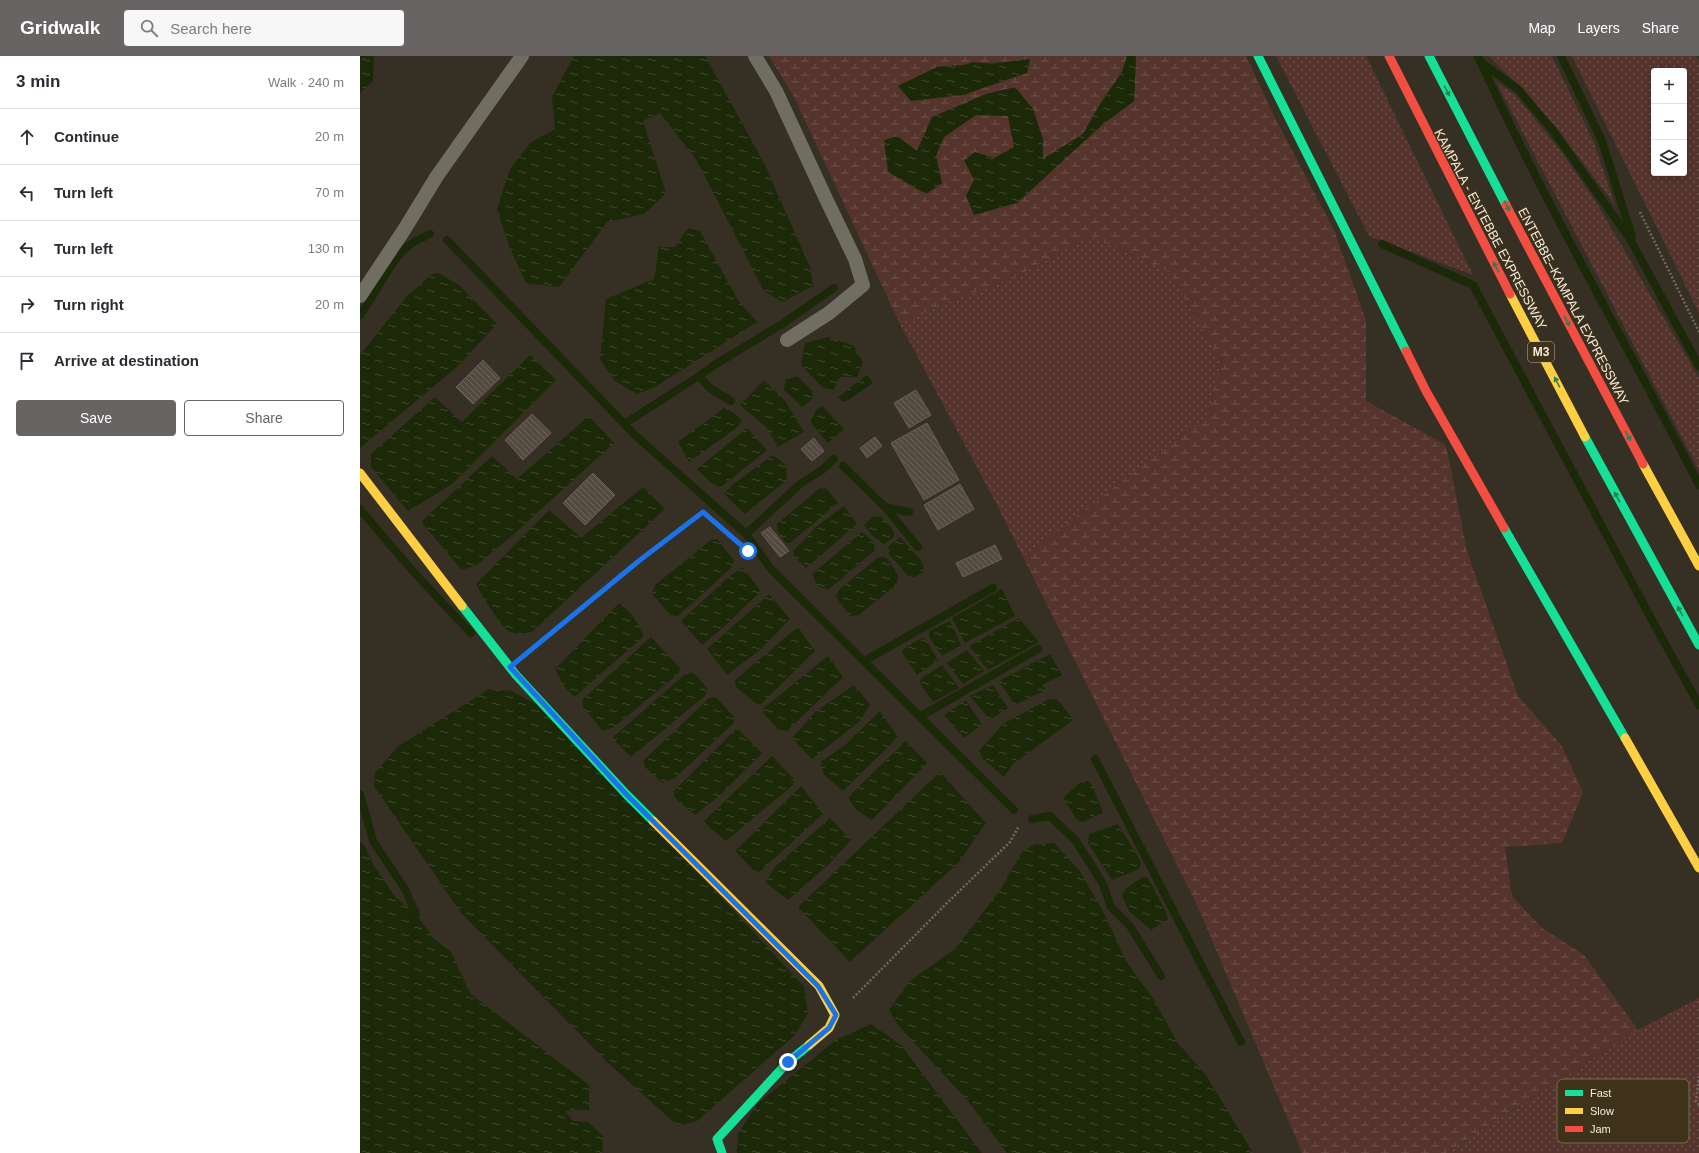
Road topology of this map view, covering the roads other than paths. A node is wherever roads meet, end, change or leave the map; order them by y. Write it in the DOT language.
graph roads {
  1 [pos="522,56"];
  2 [pos="756,56"];
  3 [pos="1258,56"];
  4 [pos="1389,56"];
  5 [pos="1429,56"];
  6 [pos="360,296"];
  7 [pos="787,340"];
  8 [pos="360,473"];
  9 [pos="1699,566"];
  10 [pos="1699,645"];
  11 [pos="1699,868"];
  12 [pos="722,1153"];
  1 -- 6 [label="lane"];
  2 -- 7 [label="lane"];
  3 -- 11 [label="main road"];
  10 -- 4 [label="main road, KAMPALA - ENTEBBE EXPRESSWAY / M3, one-way"];
  5 -- 9 [label="main road, ENTEBBE–KAMPALA EXPRESSWAY, one-way"];
  8 -- 12 [label="main road"];
}
